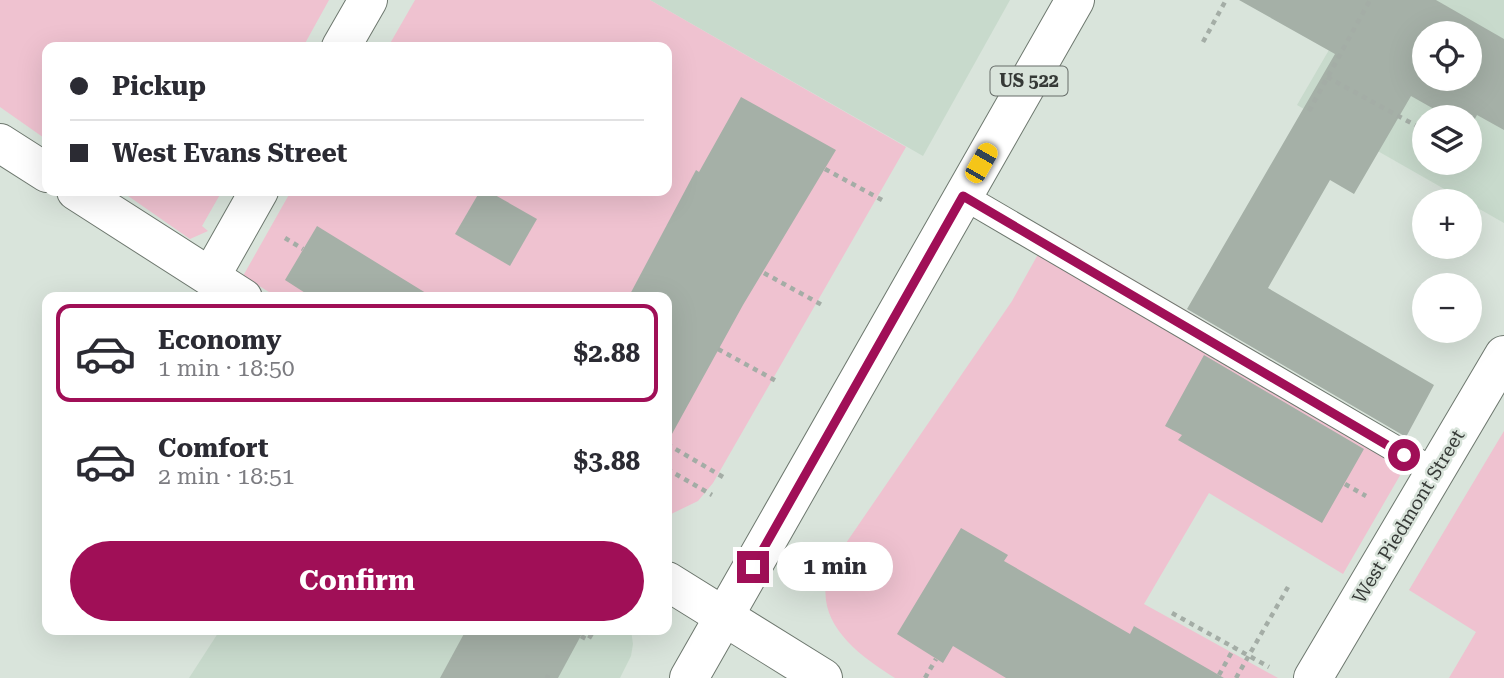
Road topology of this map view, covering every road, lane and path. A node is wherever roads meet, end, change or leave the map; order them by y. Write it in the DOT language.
graph roads {
  1 [pos="368,0"];
  2 [pos="1076,0"];
  3 [pos="1226,0"];
  4 [pos="1370,0"];
  5 [pos="344,42"];
  6 [pos="1203,42"];
  7 [pos="1327,77"];
  8 [pos="1309,111"];
  9 [pos="1412,123"];
  10 [pos="0,143"];
  11 [pos="825,169"];
  12 [pos="42,170"];
  13 [pos="84,196"];
  14 [pos="256,196"];
  15 [pos="963,196"];
  16 [pos="882,200"];
  17 [pos="764,273"];
  18 [pos="211,276"];
  19 [pos="234,292"];
  20 [pos="822,305"];
  21 [pos="719,349"];
  22 [pos="1504,355"];
  23 [pos="778,382"];
  24 [pos="672,447"];
  25 [pos="672,472"];
  26 [pos="1435,472"];
  27 [pos="723,477"];
  28 [pos="712,495"];
  29 [pos="672,584"];
  30 [pos="1288,587"];
  31 [pos="1172,613"];
  32 [pos="724,618"];
  33 [pos="591,635"];
  34 [pos="581,636"];
  35 [pos="1234,648"];
  36 [pos="1248,656"];
  37 [pos="936,659"];
  38 [pos="1219,675"];
  39 [pos="1296,675"];
  40 [pos="689,678"];
  41 [pos="823,678"];
  42 [pos="925,678"];
  43 [pos="1236,678"];
  1 -- 5 [label="street"];
  2 -- 15 [label="street, US 522"];
  3 -- 6 [label="path"];
  4 -- 7 [label="path"];
  7 -- 8 [label="path"];
  7 -- 9 [label="path"];
  10 -- 12 [label="street"];
  11 -- 16 [label="path"];
  13 -- 18 [label="street"];
  14 -- 18 [label="street"];
  15 -- 26 [label="lane"];
  15 -- 32 [label="street, US 522"];
  17 -- 20 [label="path"];
  18 -- 19 [label="street"];
  21 -- 23 [label="path"];
  22 -- 26 [label="street, West Piedmont Street"];
  24 -- 27 [label="path"];
  25 -- 28 [label="path"];
  26 -- 39 [label="street, West Piedmont Street"];
  29 -- 32 [label="street"];
  30 -- 36 [label="path"];
  31 -- 35 [label="path"];
  32 -- 40 [label="street, US 522"];
  32 -- 41 [label="street"];
  33 -- 34 [label="path"];
  35 -- 36 [label="path"];
  35 -- 38 [label="path"];
  36 -- 39 [label="path"];
  36 -- 43 [label="path"];
  37 -- 42 [label="path"];
}
